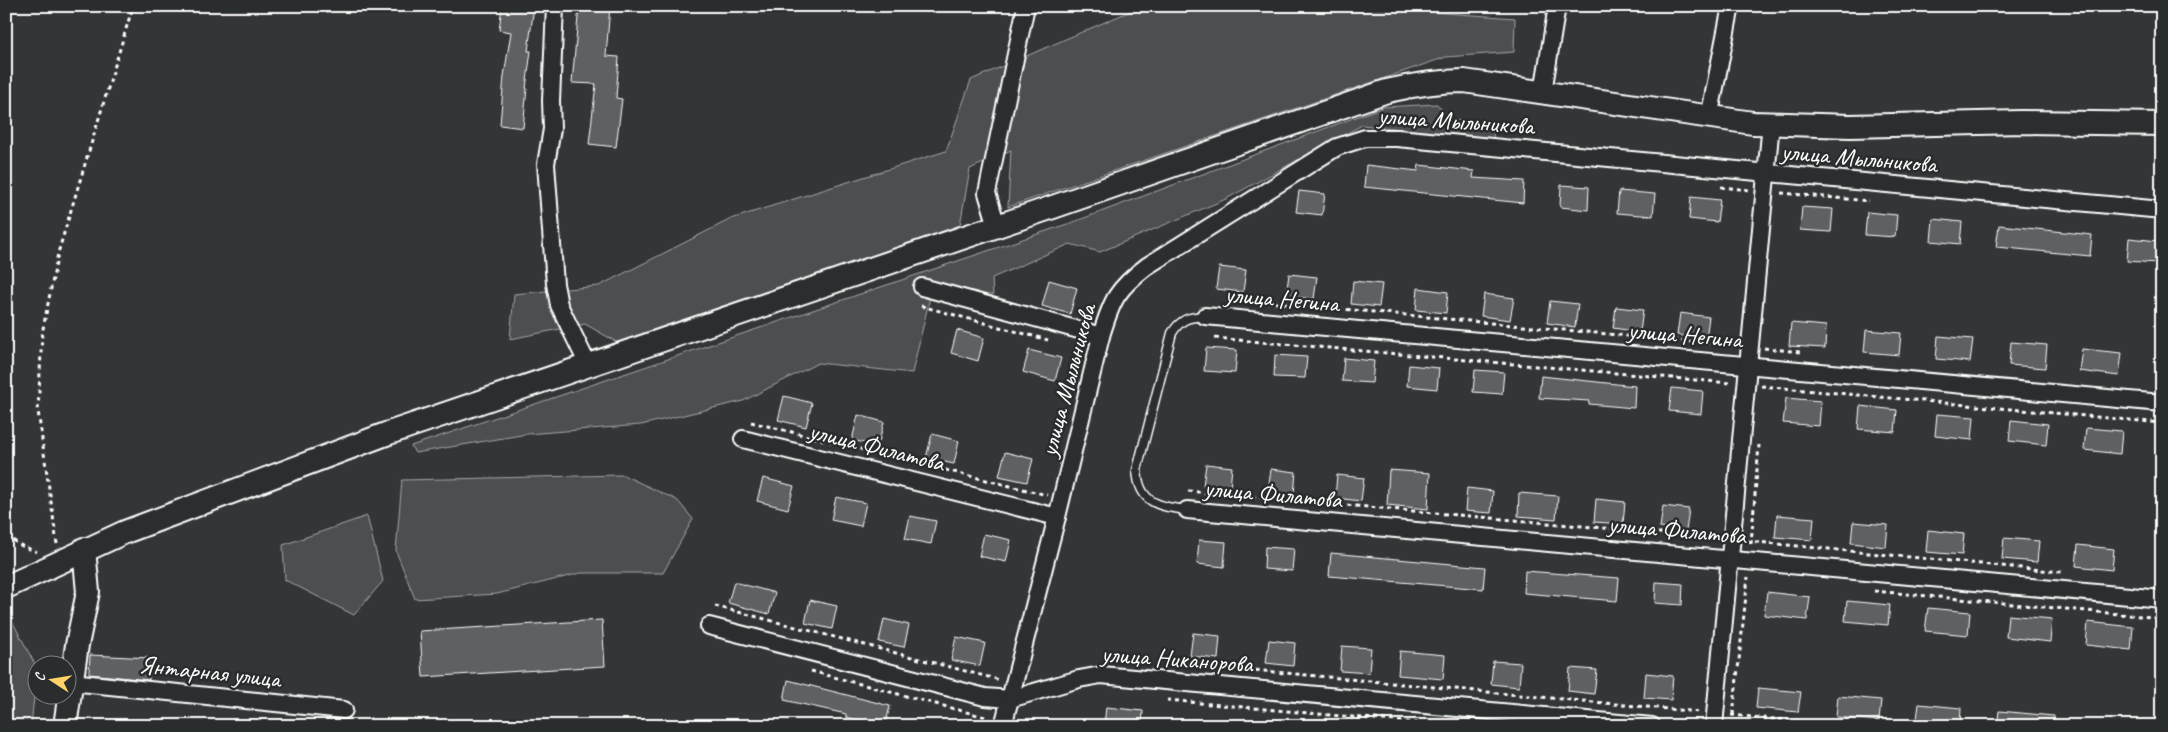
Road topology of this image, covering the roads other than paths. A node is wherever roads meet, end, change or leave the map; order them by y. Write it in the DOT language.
graph roads {
  1 [pos="555,6"];
  2 [pos="1026,6"];
  3 [pos="1557,6"];
  4 [pos="1731,6"];
  5 [pos="1542,92"];
  6 [pos="1709,118"];
  7 [pos="1772,123"];
  8 [pos="2162,124"];
  9 [pos="1767,174"];
  10 [pos="2162,210"];
  11 [pos="997,226"];
  12 [pos="922,287"];
  13 [pos="1205,316"];
  14 [pos="1101,336"];
  15 [pos="588,365"];
  16 [pos="1750,365"];
  17 [pos="2162,404"];
  18 [pos="743,439"];
  19 [pos="1187,510"];
  20 [pos="1057,517"];
  21 [pos="84,549"];
  22 [pos="1730,558"];
  23 [pos="6,587"];
  24 [pos="2162,599"];
  25 [pos="709,626"];
  26 [pos="75,654"];
  27 [pos="78,683"];
  28 [pos="1012,691"];
  29 [pos="68,704"];
  30 [pos="344,710"];
  31 [pos="1715,720"];
  32 [pos="1003,724"];
  33 [pos="66,726"];
  34 [pos="1652,726"];
  1 -- 15 [label="street"];
  2 -- 11 [label="street"];
  3 -- 5 [label="street"];
  4 -- 6 [label="street"];
  5 -- 6 [label="street"];
  5 -- 11 [label="street"];
  6 -- 7 [label="street"];
  7 -- 8 [label="street"];
  7 -- 9 [label="street"];
  9 -- 10 [label="street, улица Мыльникова"];
  9 -- 14 [label="street, улица Мыльникова"];
  9 -- 16 [label="street"];
  11 -- 15 [label="street"];
  12 -- 14 [label="street"];
  13 -- 16 [label="street, улица Негина"];
  13 -- 19 [label="lane"];
  14 -- 20 [label="street, улица Мыльникова"];
  15 -- 21 [label="street"];
  16 -- 17 [label="street, улица Негина"];
  16 -- 22 [label="street"];
  18 -- 20 [label="street, улица Филатова"];
  19 -- 22 [label="street, улица Филатова"];
  20 -- 28 [label="street, улица Мыльникова"];
  21 -- 23 [label="street"];
  21 -- 26 [label="street"];
  22 -- 24 [label="street, улица Филатова"];
  22 -- 31 [label="street"];
  25 -- 28 [label="street, улица Никанорова"];
  27 -- 30 [label="street, Янтарная улица"];
  28 -- 32 [label="street, улица Мыльникова"];
  28 -- 34 [label="street, улица Никанорова"];
  29 -- 33 [label="street"];
}
